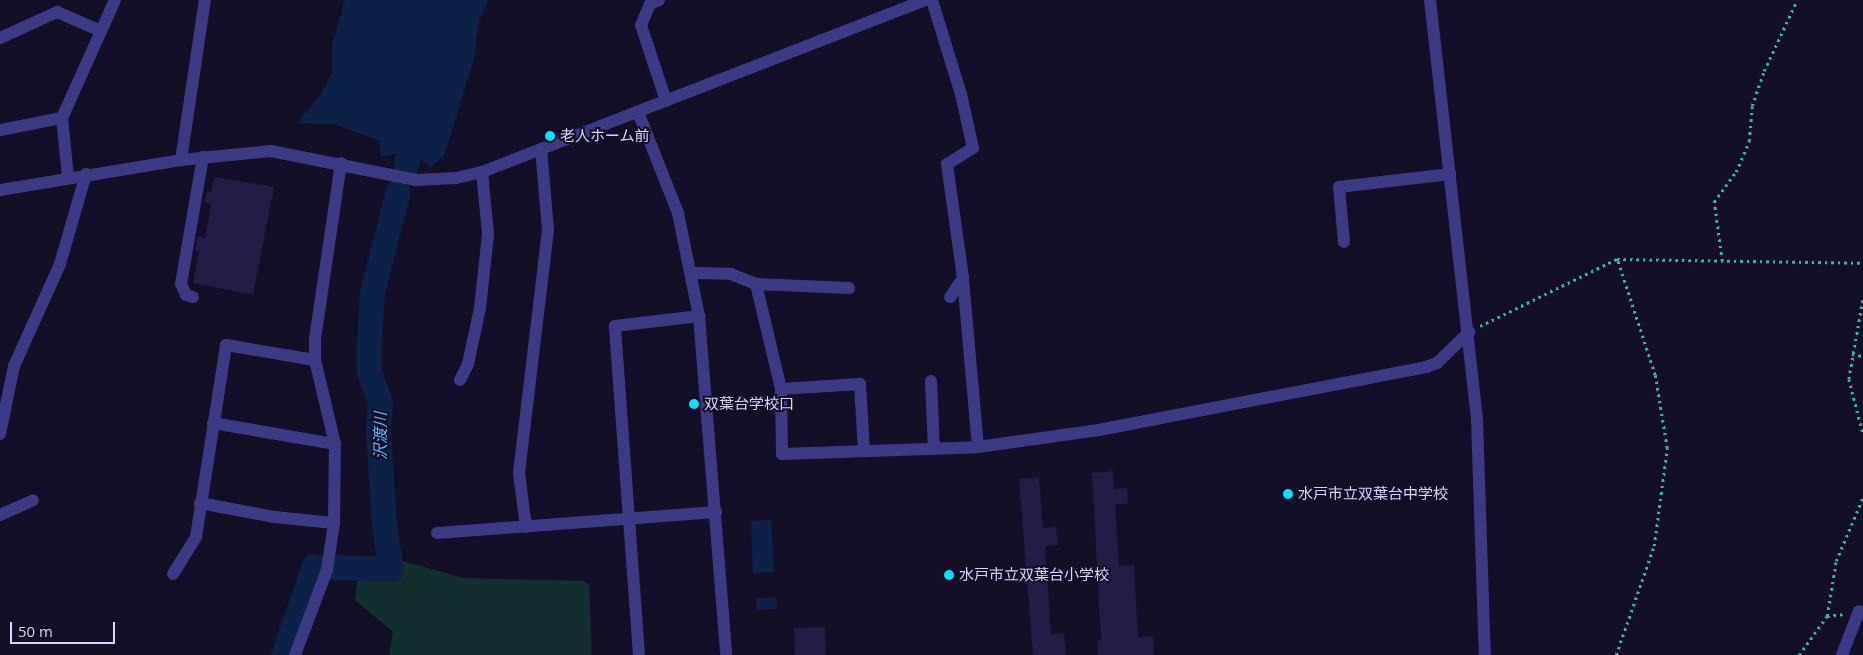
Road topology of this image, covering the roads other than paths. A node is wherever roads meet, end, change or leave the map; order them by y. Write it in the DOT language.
graph roads {
  1 [pos="115,0"];
  2 [pos="205,0"];
  3 [pos="659,0"];
  4 [pos="925,0"];
  5 [pos="932,0"];
  6 [pos="1430,0"];
  7 [pos="101,31"];
  8 [pos="0,38"];
  9 [pos="666,101"];
  10 [pos="638,112"];
  11 [pos="62,118"];
  12 [pos="0,130"];
  13 [pos="541,149"];
  14 [pos="203,157"];
  15 [pos="181,160"];
  16 [pos="341,163"];
  17 [pos="482,172"];
  18 [pos="86,174"];
  19 [pos="1450,174"];
  20 [pos="68,177"];
  21 [pos="0,190"];
  22 [pos="1344,242"];
  23 [pos="692,273"];
  24 [pos="963,278"];
  25 [pos="756,284"];
  26 [pos="849,288"];
  27 [pos="950,296"];
  28 [pos="193,298"];
  29 [pos="699,316"];
  30 [pos="1469,332"];
  31 [pos="315,360"];
  32 [pos="460,380"];
  33 [pos="931,381"];
  34 [pos="782,389"];
  35 [pos="213,423"];
  36 [pos="0,434"];
  37 [pos="335,444"];
  38 [pos="978,447"];
  39 [pos="934,449"];
  40 [pos="864,451"];
  41 [pos="33,500"];
  42 [pos="200,503"];
  43 [pos="716,512"];
  44 [pos="0,516"];
  45 [pos="629,519"];
  46 [pos="334,523"];
  47 [pos="526,526"];
  48 [pos="437,533"];
  49 [pos="173,574"];
  50 [pos="1859,611"];
  51 [pos="295,655"];
  52 [pos="640,655"];
  53 [pos="726,655"];
  54 [pos="1485,655"];
  55 [pos="1842,655"];
  1 -- 7 [label="street"];
  2 -- 15 [label="street"];
  3 -- 9 [label="street"];
  4 -- 9 [label="street"];
  5 -- 24 [label="street"];
  6 -- 19 [label="street"];
  7 -- 8 [label="street"];
  7 -- 11 [label="street"];
  9 -- 10 [label="street"];
  10 -- 13 [label="street"];
  10 -- 23 [label="street"];
  11 -- 12 [label="street"];
  11 -- 20 [label="street"];
  13 -- 17 [label="street"];
  13 -- 47 [label="street"];
  14 -- 15 [label="street"];
  14 -- 16 [label="street"];
  14 -- 28 [label="street"];
  15 -- 18 [label="street"];
  16 -- 17 [label="street"];
  16 -- 31 [label="street"];
  17 -- 32 [label="street"];
  18 -- 20 [label="street"];
  18 -- 36 [label="street"];
  19 -- 22 [label="street"];
  19 -- 30 [label="street"];
  20 -- 21 [label="street"];
  23 -- 25 [label="street"];
  23 -- 29 [label="street"];
  24 -- 27 [label="street"];
  24 -- 38 [label="street"];
  25 -- 26 [label="street"];
  25 -- 34 [label="street"];
  29 -- 43 [label="street"];
  29 -- 45 [label="street"];
  30 -- 38 [label="street"];
  30 -- 54 [label="street"];
  31 -- 35 [label="street"];
  31 -- 37 [label="street"];
  33 -- 39 [label="street"];
  34 -- 40 [label="street"];
  34 -- 40 [label="street"];
  35 -- 37 [label="street"];
  35 -- 42 [label="street"];
  37 -- 46 [label="street"];
  38 -- 39 [label="street"];
  39 -- 40 [label="street"];
  41 -- 44 [label="street"];
  42 -- 46 [label="street"];
  42 -- 49 [label="street"];
  43 -- 45 [label="street"];
  43 -- 53 [label="street"];
  45 -- 47 [label="street"];
  45 -- 52 [label="street"];
  46 -- 51 [label="street"];
  47 -- 48 [label="street"];
  50 -- 55 [label="street"];
}
